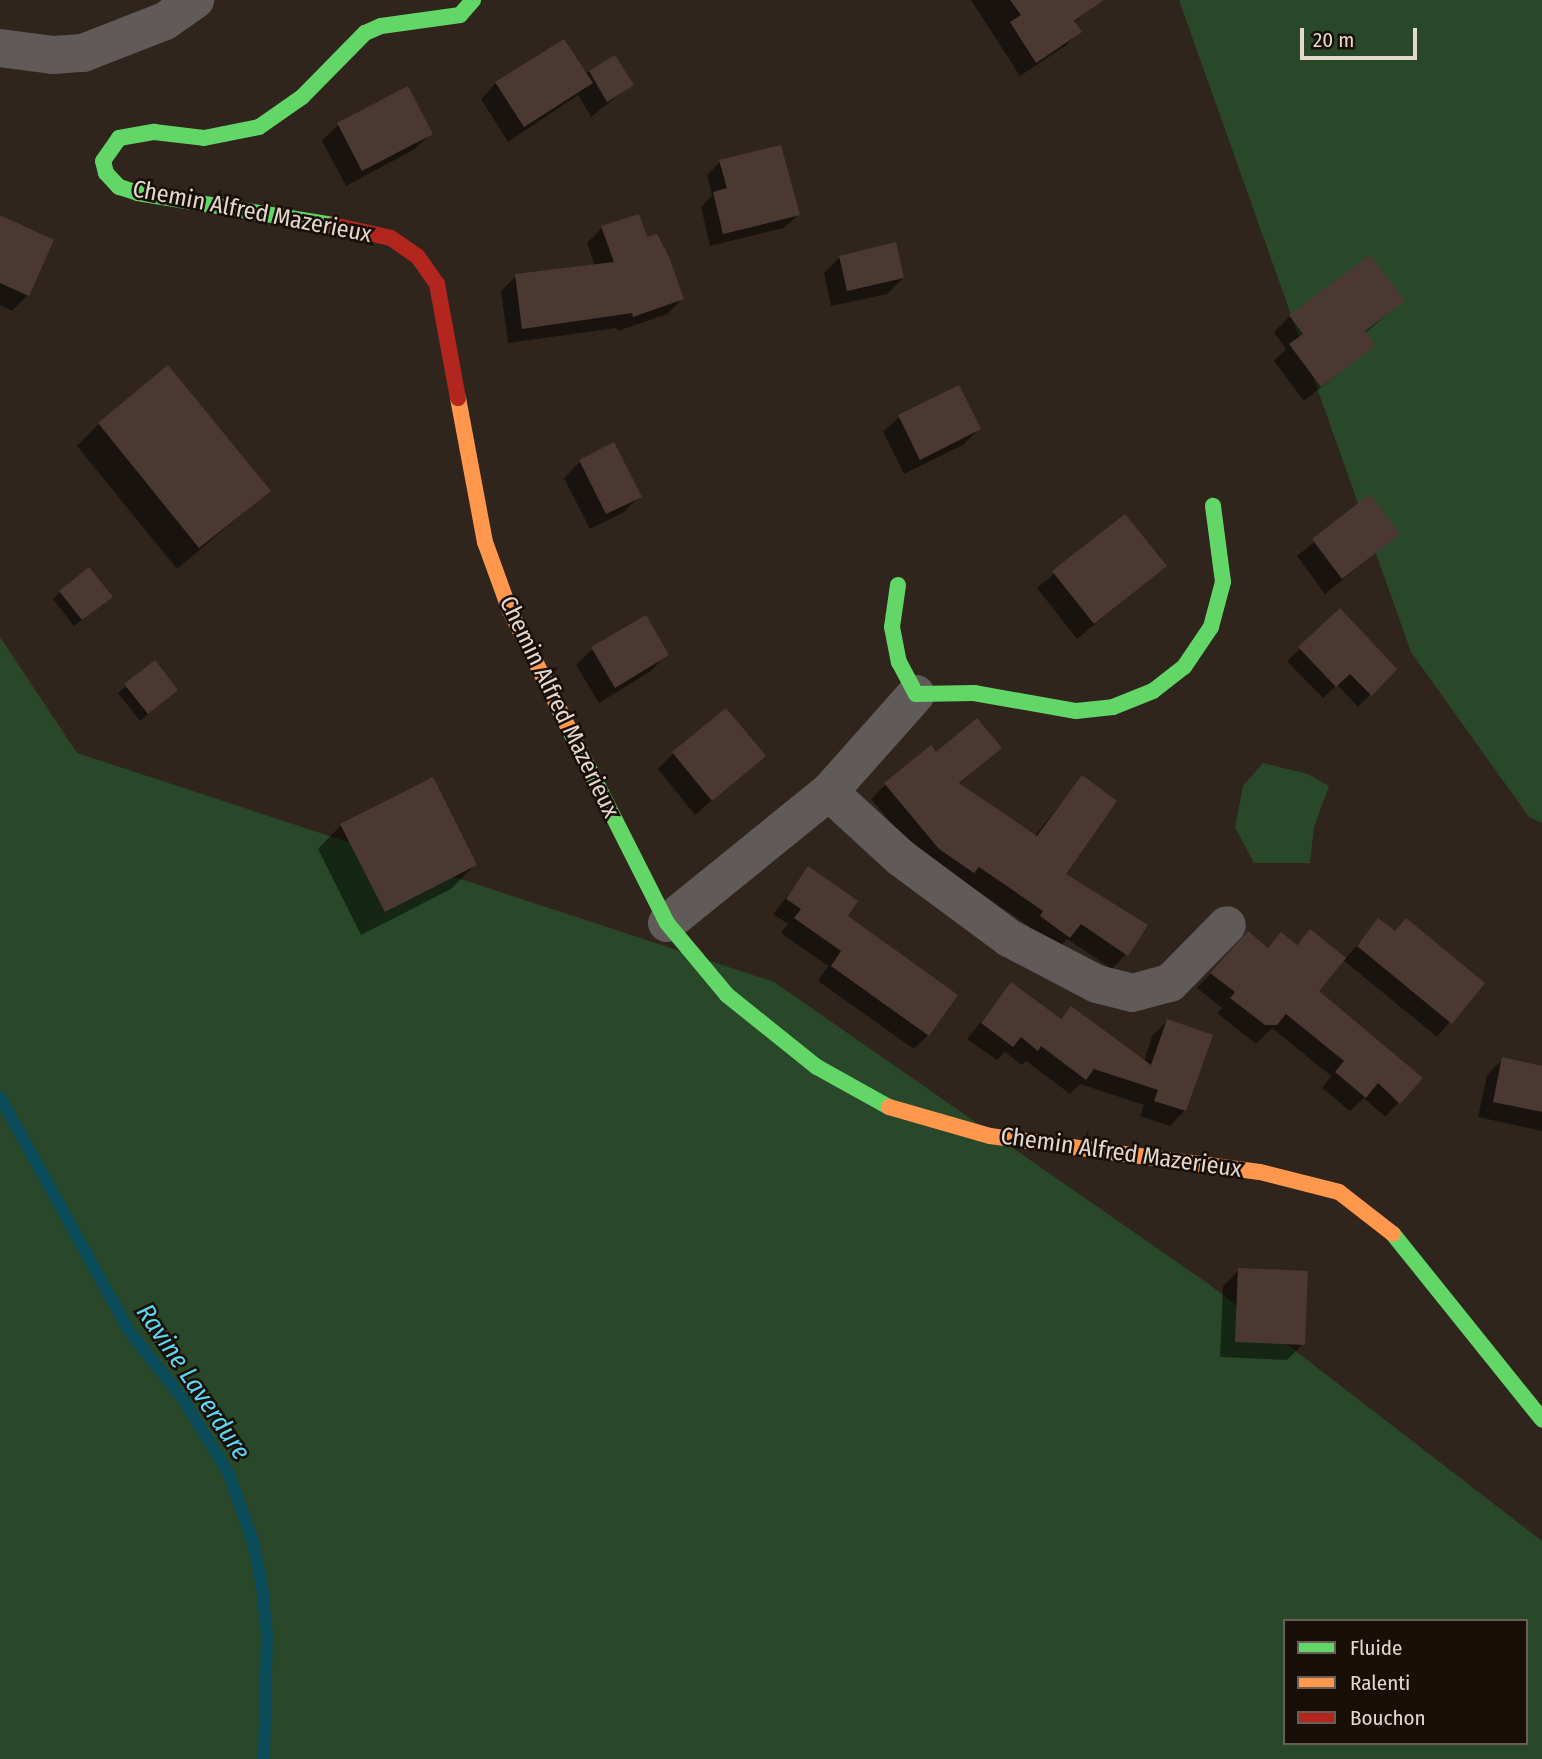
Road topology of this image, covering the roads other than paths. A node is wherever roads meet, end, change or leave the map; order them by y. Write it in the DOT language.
graph roads {
  1 [pos="195,0"];
  2 [pos="473,0"];
  3 [pos="0,48"];
  4 [pos="1213,506"];
  5 [pos="898,585"];
  6 [pos="916,694"];
  7 [pos="829,792"];
  8 [pos="667,923"];
  9 [pos="1227,925"];
  10 [pos="1542,1419"];
  1 -- 3 [label="street"];
  2 -- 8 [label="street, Chemin Alfred Mazerieux"];
  4 -- 6 [label="street"];
  5 -- 6 [label="street"];
  6 -- 7 [label="street"];
  7 -- 8 [label="street"];
  7 -- 9 [label="street"];
  8 -- 10 [label="street, Chemin Alfred Mazerieux"];
}
